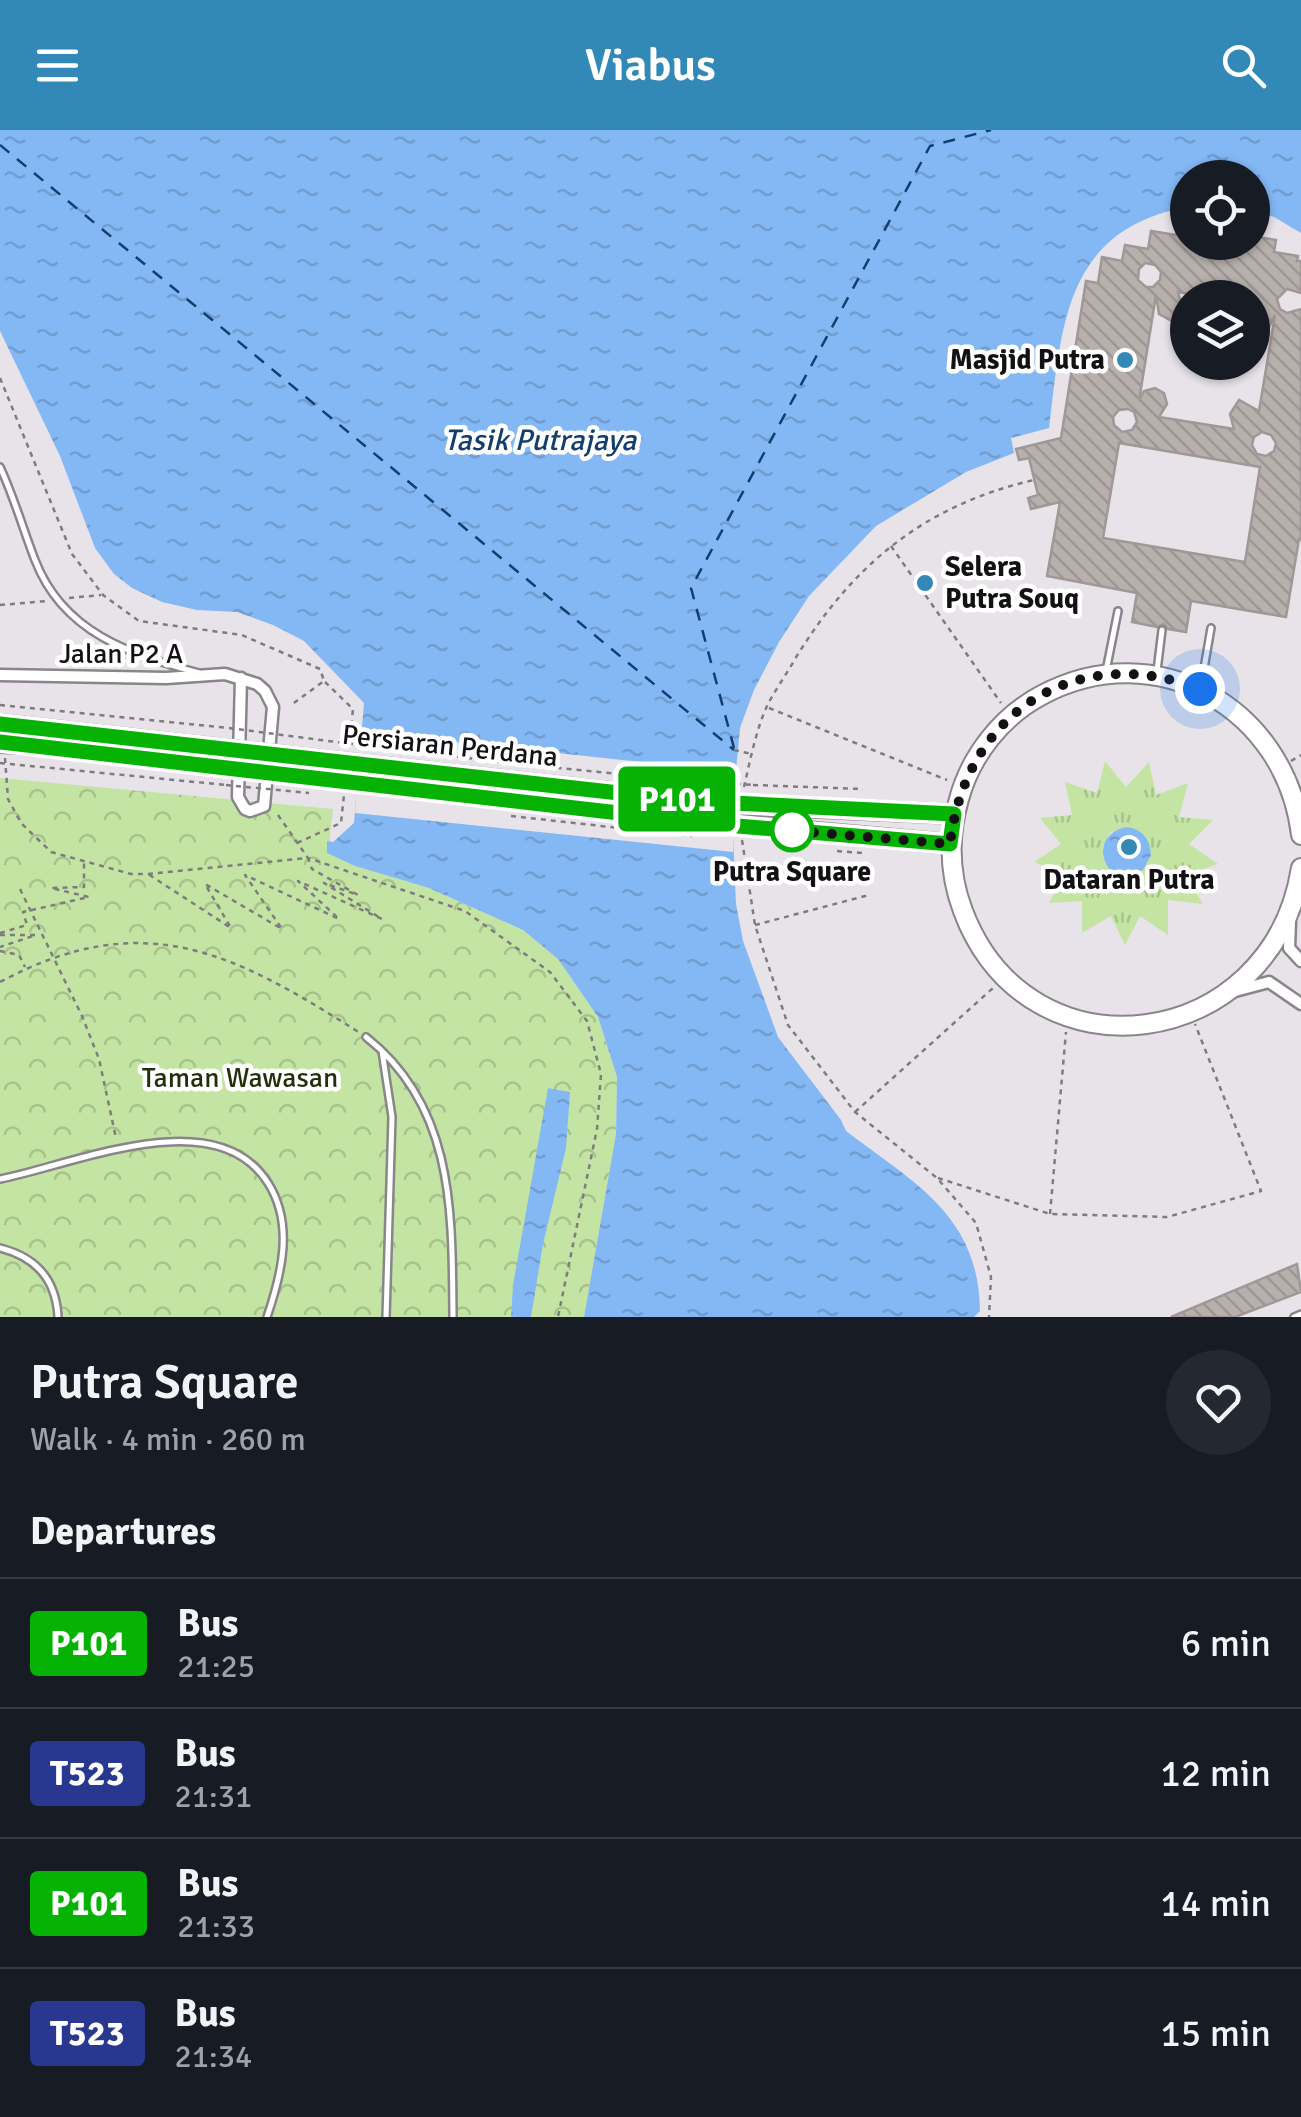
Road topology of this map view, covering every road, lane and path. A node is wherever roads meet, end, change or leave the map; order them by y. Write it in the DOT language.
graph roads {
  1 [pos="0,378"];
  2 [pos="0,466"];
  3 [pos="1034,480"];
  4 [pos="890,544"];
  5 [pos="1118,611"];
  6 [pos="1211,628"];
  7 [pos="1162,630"];
  8 [pos="1106,674"];
  9 [pos="207,675"];
  10 [pos="0,676"];
  11 [pos="1156,676"];
  12 [pos="241,678"];
  13 [pos="1200,689"];
  14 [pos="291,705"];
  15 [pos="0,706"];
  16 [pos="766,707"];
  17 [pos="1010,716"];
  18 [pos="0,724"];
  19 [pos="36,737"];
  20 [pos="3,743"];
  21 [pos="734,750"];
  22 [pos="753,754"];
  23 [pos="3,764"];
  24 [pos="226,785"];
  25 [pos="962,786"];
  26 [pos="863,789"];
  27 [pos="747,800"];
  28 [pos="954,814"];
  29 [pos="278,815"];
  30 [pos="746,828"];
  31 [pos="1301,834"];
  32 [pos="950,844"];
  33 [pos="308,858"];
  34 [pos="84,861"];
  35 [pos="1301,868"];
  36 [pos="148,874"];
  37 [pos="20,889"];
  38 [pos="870,895"];
  39 [pos="30,910"];
  40 [pos="1291,911"];
  41 [pos="755,925"];
  42 [pos="0,934"];
  43 [pos="0,949"];
  44 [pos="54,958"];
  45 [pos="1301,961"];
  46 [pos="26,969"];
  47 [pos="1006,978"];
  48 [pos="0,982"];
  49 [pos="1231,992"];
  50 [pos="1301,1004"];
  51 [pos="1191,1014"];
  52 [pos="1068,1016"];
  53 [pos="366,1037"];
  54 [pos="382,1050"];
  55 [pos="855,1112"];
  56 [pos="118,1149"];
  57 [pos="937,1178"];
  58 [pos="0,1179"];
  59 [pos="1050,1214"];
  60 [pos="0,1248"];
  61 [pos="1301,1314"];
  62 [pos="58,1317"];
  63 [pos="267,1317"];
  64 [pos="386,1317"];
  65 [pos="452,1317"];
  66 [pos="558,1317"];
  67 [pos="989,1317"];
  68 [pos="1294,1317"];
  1 -- 14 [label="path"];
  2 -- 9 [label="lane"];
  3 -- 4 [label="path"];
  4 -- 16 [label="path"];
  4 -- 17 [label="path"];
  5 -- 8 [label="lane"];
  6 -- 13 [label="lane"];
  7 -- 11 [label="lane"];
  8 -- 11 [label="main road"];
  8 -- 17 [label="main road"];
  9 -- 10 [label="street, Jalan P2 A"];
  9 -- 12 [label="street, Jalan P2 A"];
  11 -- 13 [label="main road"];
  12 -- 12 [label="street"];
  13 -- 31 [label="main road"];
  15 -- 26 [label="path, bridge"];
  16 -- 22 [label="path"];
  16 -- 25 [label="path"];
  17 -- 25 [label="main road"];
  18 -- 19 [label="main road, Persiaran Perdana"];
  19 -- 20 [label="main road, Persiaran Perdana"];
  19 -- 27 [label="main road, Persiaran Perdana, bridge"];
  19 -- 30 [label="main road, Persiaran Perdana, bridge"];
  20 -- 23 [label="path"];
  21 -- 22 [label="path"];
  22 -- 27 [label="path"];
  23 -- 24 [label="path"];
  23 -- 34 [label="path"];
  25 -- 28 [label="main road"];
  27 -- 28 [label="main road, Persiaran Perdana"];
  28 -- 32 [label="main road"];
  29 -- 33 [label="path"];
  30 -- 32 [label="main road, Persiaran Perdana"];
  30 -- 41 [label="path"];
  32 -- 47 [label="main road"];
  33 -- 36 [label="path"];
  33 -- 36 [label="path"];
  33 -- 66 [label="path"];
  34 -- 36 [label="path"];
  34 -- 39 [label="path"];
  35 -- 40 [label="main road"];
  37 -- 39 [label="path"];
  38 -- 41 [label="path"];
  39 -- 42 [label="path"];
  39 -- 44 [label="path"];
  40 -- 45 [label="street"];
  40 -- 49 [label="main road"];
  41 -- 55 [label="path"];
  42 -- 43 [label="path"];
  43 -- 46 [label="path"];
  44 -- 46 [label="path"];
  44 -- 53 [label="path"];
  44 -- 56 [label="path"];
  46 -- 48 [label="path"];
  47 -- 52 [label="main road"];
  47 -- 55 [label="path"];
  49 -- 50 [label="street"];
  49 -- 51 [label="main road"];
  51 -- 52 [label="main road"];
  51 -- 59 [label="path"];
  52 -- 59 [label="path"];
  53 -- 54 [label="lane"];
  54 -- 64 [label="lane"];
  54 -- 65 [label="lane"];
  55 -- 57 [label="path"];
  56 -- 58 [label="lane"];
  56 -- 63 [label="lane"];
  57 -- 59 [label="path"];
  57 -- 67 [label="path"];
  60 -- 62 [label="lane"];
  61 -- 68 [label="lane"];
}
